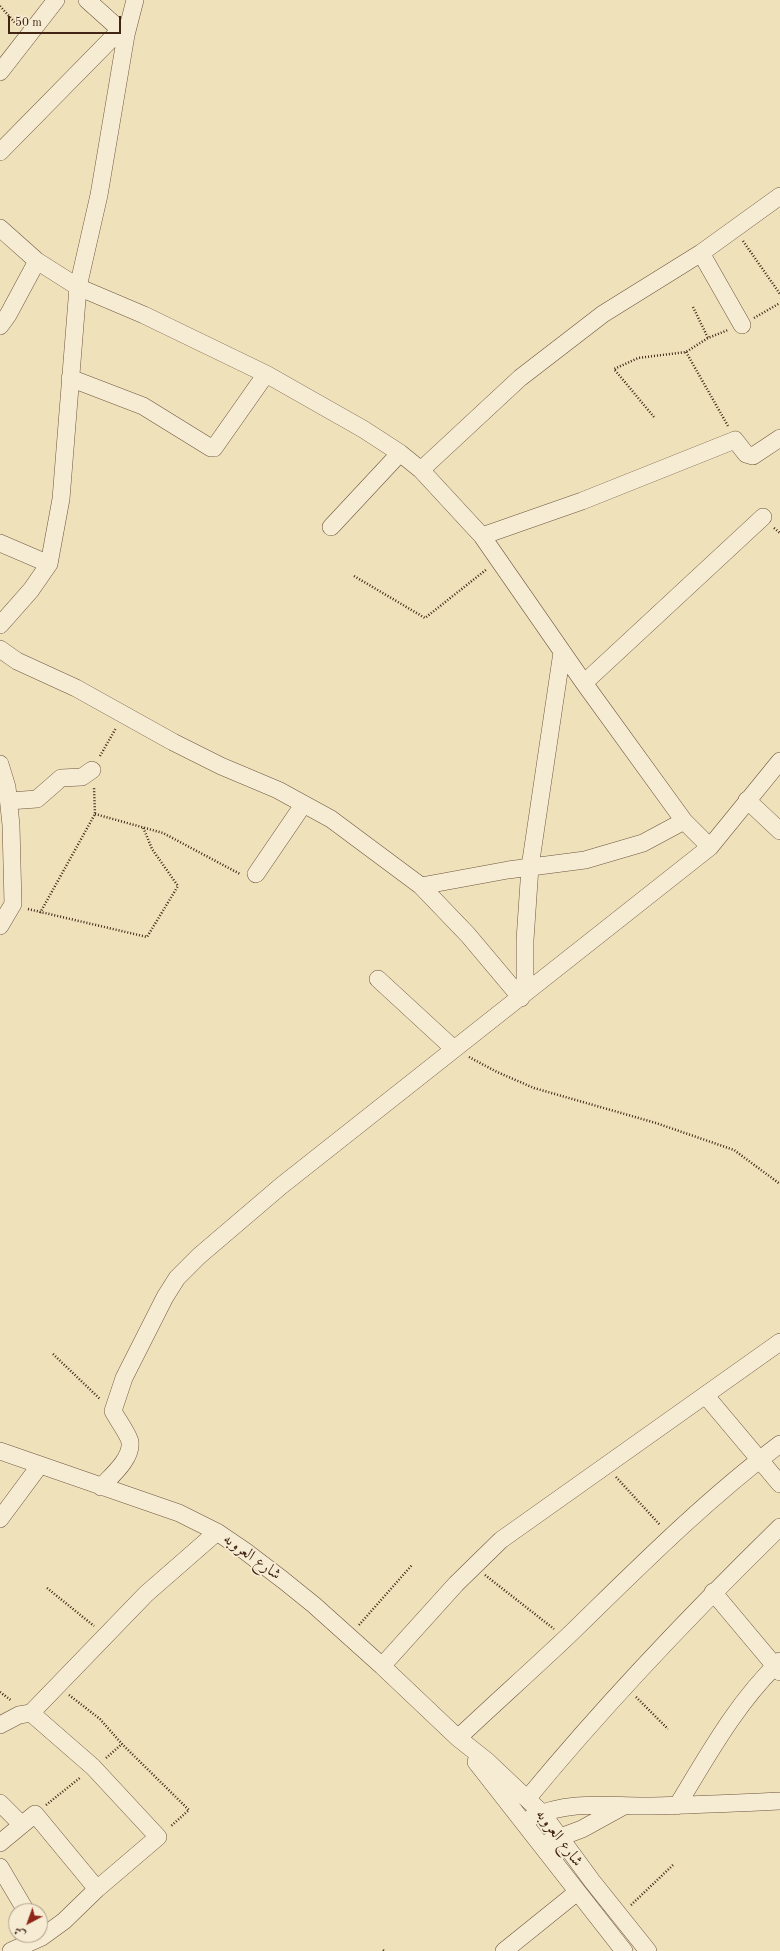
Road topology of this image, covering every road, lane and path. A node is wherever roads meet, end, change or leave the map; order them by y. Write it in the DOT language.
graph roads {
  1 [pos="56,0"];
  2 [pos="86,0"];
  3 [pos="135,0"];
  4 [pos="0,6"];
  5 [pos="123,33"];
  6 [pos="27,38"];
  7 [pos="0,72"];
  8 [pos="0,152"];
  9 [pos="780,196"];
  10 [pos="735,229"];
  11 [pos="1,232"];
  12 [pos="701,253"];
  13 [pos="37,261"];
  14 [pos="78,287"];
  15 [pos="780,294"];
  16 [pos="780,303"];
  17 [pos="693,307"];
  18 [pos="742,325"];
  19 [pos="0,326"];
  20 [pos="708,338"];
  21 [pos="686,352"];
  22 [pos="266,374"];
  23 [pos="70,378"];
  24 [pos="654,417"];
  25 [pos="780,438"];
  26 [pos="735,440"];
  27 [pos="400,453"];
  28 [pos="421,470"];
  29 [pos="763,517"];
  30 [pos="331,527"];
  31 [pos="482,536"];
  32 [pos="0,543"];
  33 [pos="499,560"];
  34 [pos="49,564"];
  35 [pos="354,576"];
  36 [pos="0,624"];
  37 [pos="0,649"];
  38 [pos="562,652"];
  39 [pos="584,683"];
  40 [pos="780,761"];
  41 [pos="0,764"];
  42 [pos="92,770"];
  43 [pos="747,800"];
  44 [pos="9,801"];
  45 [pos="303,805"];
  46 [pos="684,821"];
  47 [pos="143,827"];
  48 [pos="780,831"];
  49 [pos="710,847"];
  50 [pos="530,867"];
  51 [pos="256,874"];
  52 [pos="421,886"];
  53 [pos="13,904"];
  54 [pos="40,913"];
  55 [pos="0,926"];
  56 [pos="378,979"];
  57 [pos="523,996"];
  58 [pos="454,1049"];
  59 [pos="780,1184"];
  60 [pos="780,1342"];
  61 [pos="53,1354"];
  62 [pos="706,1396"];
  63 [pos="113,1412"];
  64 [pos="780,1444"];
  65 [pos="0,1451"];
  66 [pos="759,1460"];
  67 [pos="40,1465"];
  68 [pos="605,1465"];
  69 [pos="780,1484"];
  70 [pos="101,1487"];
  71 [pos="0,1519"];
  72 [pos="780,1527"];
  73 [pos="217,1532"];
  74 [pos="670,1536"];
  75 [pos="412,1565"];
  76 [pos="474,1566"];
  77 [pos="47,1588"];
  78 [pos="713,1592"];
  79 [pos="105,1635"];
  80 [pos="350,1636"];
  81 [pos="566,1638"];
  82 [pos="382,1666"];
  83 [pos="778,1666"];
  84 [pos="57,1686"];
  85 [pos="624,1686"];
  86 [pos="31,1713"];
  87 [pos="0,1725"];
  88 [pos="668,1729"];
  89 [pos="458,1738"];
  90 [pos="122,1744"];
  91 [pos="93,1767"];
  92 [pos="527,1799"];
  93 [pos="780,1801"];
  94 [pos="0,1803"];
  95 [pos="677,1806"];
  96 [pos="622,1807"];
  97 [pos="542,1813"];
  98 [pos="28,1820"];
  99 [pos="523,1822"];
  100 [pos="158,1837"];
  101 [pos="560,1837"];
  102 [pos="0,1843"];
  103 [pos="542,1844"];
  104 [pos="672,1865"];
  105 [pos="0,1867"];
  106 [pos="97,1889"];
  107 [pos="576,1893"];
  108 [pos="21,1903"];
  109 [pos="619,1917"];
  110 [pos="48,1931"];
  111 [pos="27,1943"];
  112 [pos="11,1951"];
  113 [pos="504,1951"];
  114 [pos="624,1951"];
  115 [pos="648,1951"];
  1 -- 6 [label="street"];
  2 -- 5 [label="street"];
  3 -- 5 [label="street"];
  4 -- 6 [label="path"];
  5 -- 8 [label="street"];
  5 -- 14 [label="street"];
  6 -- 7 [label="street"];
  9 -- 10 [label="street"];
  10 -- 12 [label="street"];
  10 -- 15 [label="path"];
  11 -- 13 [label="street"];
  12 -- 18 [label="street"];
  12 -- 28 [label="street"];
  13 -- 14 [label="street"];
  13 -- 19 [label="street"];
  14 -- 22 [label="street"];
  14 -- 23 [label="street"];
  16 -- 18 [label="path"];
  17 -- 20 [label="path"];
  18 -- 20 [label="path"];
  20 -- 21 [label="path"];
  21 -- 24 [label="path"];
  21 -- 26 [label="path"];
  22 -- 23 [label="street"];
  22 -- 27 [label="street"];
  23 -- 34 [label="street"];
  25 -- 26 [label="street"];
  26 -- 31 [label="street"];
  27 -- 28 [label="street"];
  27 -- 30 [label="street"];
  28 -- 31 [label="street"];
  29 -- 39 [label="street"];
  31 -- 33 [label="street"];
  32 -- 34 [label="street"];
  33 -- 35 [label="path"];
  33 -- 38 [label="street"];
  34 -- 36 [label="street"];
  37 -- 45 [label="street"];
  38 -- 39 [label="street"];
  38 -- 50 [label="street"];
  39 -- 46 [label="street"];
  40 -- 43 [label="street"];
  41 -- 44 [label="street"];
  42 -- 44 [label="street"];
  43 -- 48 [label="street"];
  43 -- 49 [label="street"];
  44 -- 53 [label="street"];
  45 -- 51 [label="street"];
  45 -- 52 [label="street"];
  46 -- 49 [label="street"];
  46 -- 50 [label="street"];
  47 -- 51 [label="path"];
  47 -- 54 [label="path"];
  47 -- 54 [label="path"];
  49 -- 57 [label="street"];
  50 -- 52 [label="street"];
  50 -- 57 [label="street"];
  52 -- 57 [label="street"];
  53 -- 54 [label="path"];
  53 -- 55 [label="street"];
  56 -- 58 [label="street"];
  57 -- 58 [label="street"];
  58 -- 59 [label="path"];
  58 -- 63 [label="street"];
  60 -- 62 [label="street"];
  61 -- 63 [label="path"];
  62 -- 66 [label="street"];
  62 -- 68 [label="street"];
  63 -- 70 [label="street"];
  64 -- 66 [label="street"];
  65 -- 67 [label="street, شارع العروبه"];
  66 -- 69 [label="street"];
  66 -- 74 [label="street"];
  67 -- 70 [label="street, شارع العروبه"];
  67 -- 71 [label="street"];
  68 -- 74 [label="path"];
  68 -- 76 [label="street"];
  70 -- 73 [label="street, شارع العروبه"];
  72 -- 78 [label="street"];
  73 -- 79 [label="street"];
  73 -- 80 [label="street, شارع العروبه"];
  74 -- 81 [label="street"];
  75 -- 80 [label="path"];
  76 -- 81 [label="path"];
  76 -- 82 [label="street"];
  77 -- 79 [label="path"];
  78 -- 83 [label="street"];
  78 -- 85 [label="street"];
  79 -- 84 [label="street"];
  80 -- 82 [label="street, شارع العروبه"];
  81 -- 89 [label="street"];
  82 -- 89 [label="street, شارع العروبه"];
  83 -- 95 [label="street"];
  84 -- 86 [label="street"];
  84 -- 90 [label="path"];
  85 -- 88 [label="path"];
  85 -- 92 [label="street"];
  86 -- 87 [label="street"];
  86 -- 91 [label="street"];
  89 -- 92 [label="street, شارع العروبه"];
  89 -- 99 [label="street, شارع العروبه"];
  90 -- 91 [label="path"];
  90 -- 100 [label="path"];
  91 -- 98 [label="path"];
  91 -- 100 [label="street"];
  92 -- 97 [label="street, شارع العروبه"];
  93 -- 95 [label="street"];
  94 -- 98 [label="street"];
  95 -- 96 [label="street"];
  96 -- 97 [label="street"];
  96 -- 101 [label="street"];
  97 -- 99 [label="street"];
  97 -- 101 [label="street, شارع العروبه"];
  98 -- 102 [label="street"];
  98 -- 106 [label="street"];
  99 -- 103 [label="street, شارع العروبه"];
  100 -- 106 [label="street"];
  101 -- 103 [label="street"];
  101 -- 109 [label="street, شارع العروبه"];
  103 -- 107 [label="street, شارع العروبه"];
  104 -- 109 [label="path"];
  105 -- 108 [label="street"];
  106 -- 110 [label="street"];
  107 -- 113 [label="street"];
  107 -- 114 [label="street, شارع العروبه"];
  109 -- 115 [label="street, شارع العروبه"];
  111 -- 112 [label="street"];
}
